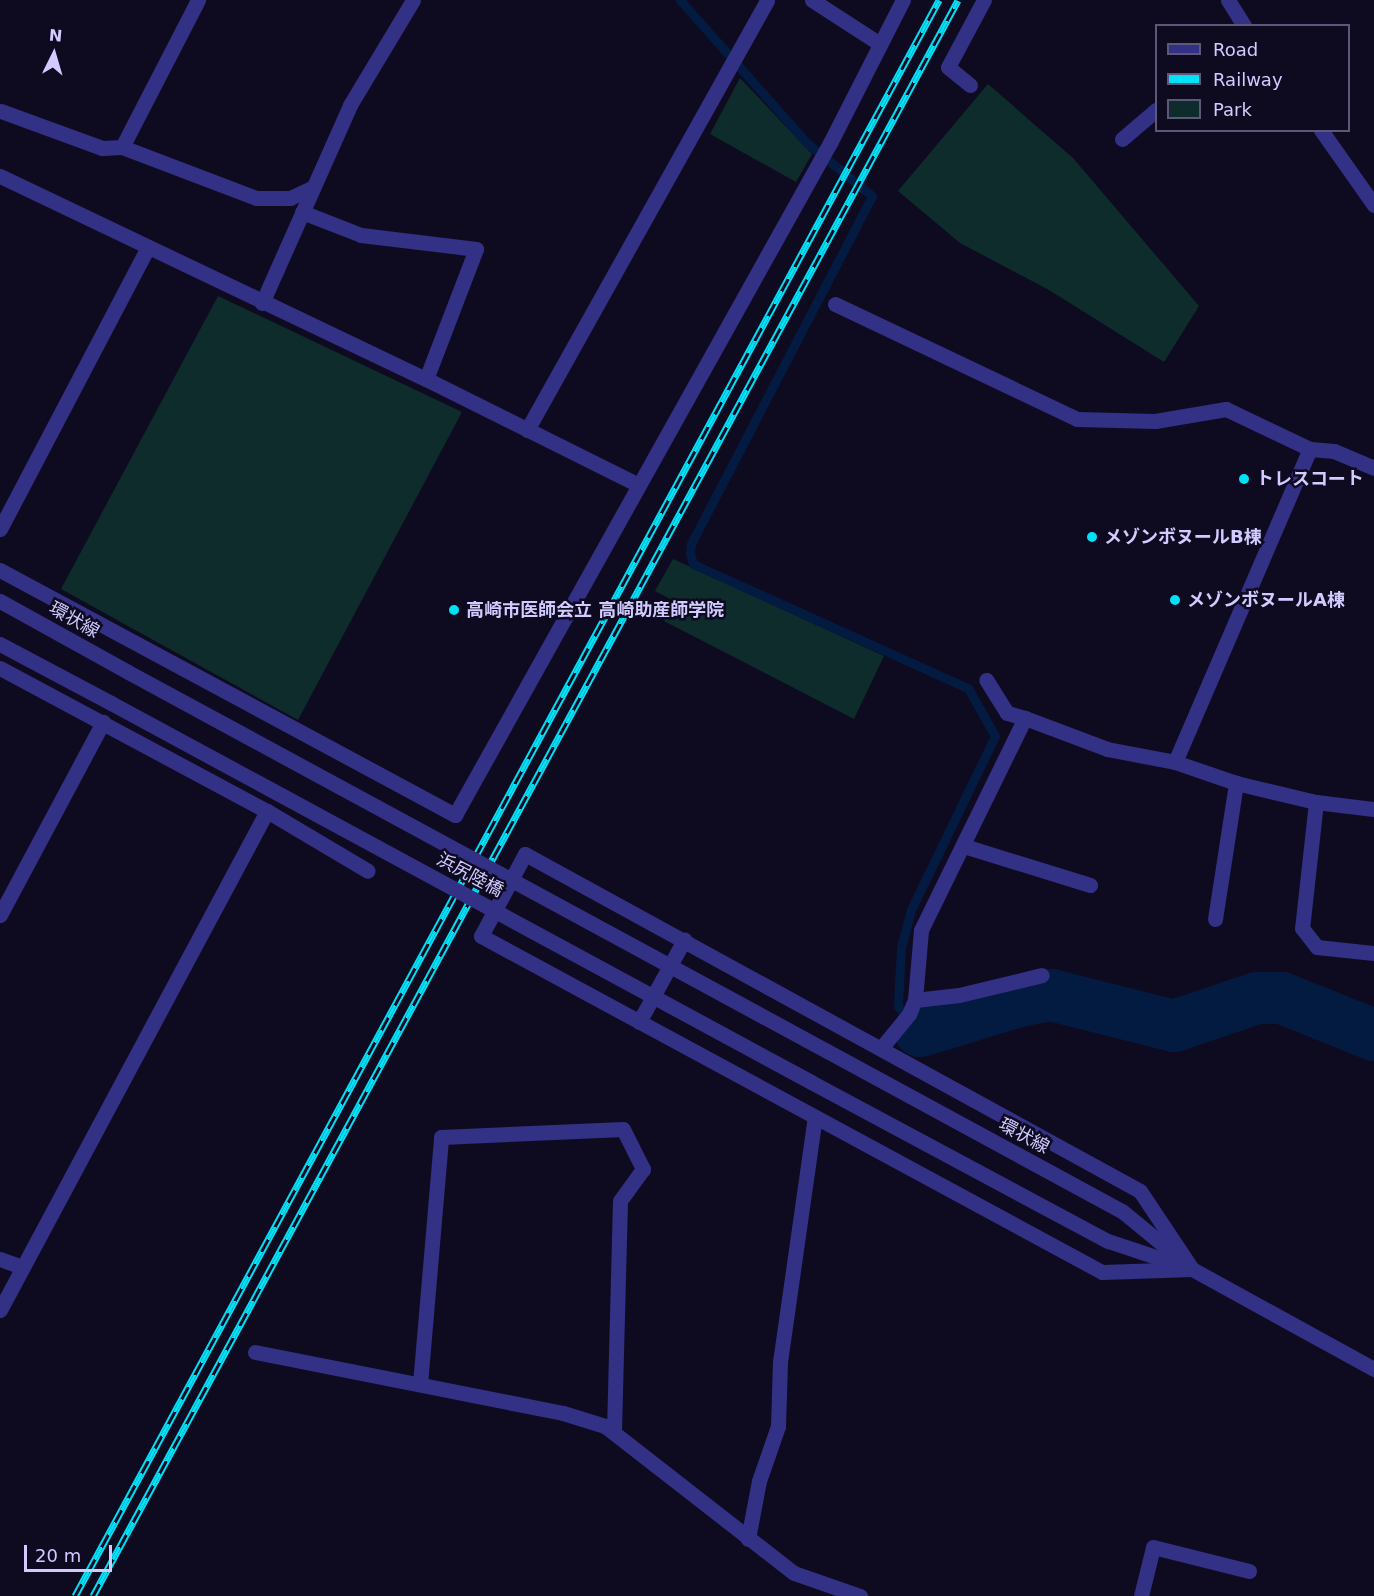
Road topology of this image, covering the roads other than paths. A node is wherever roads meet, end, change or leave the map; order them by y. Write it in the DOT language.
graph roads {
  1 [pos="198,0"];
  2 [pos="413,0"];
  3 [pos="766,0"];
  4 [pos="812,0"];
  5 [pos="903,0"];
  6 [pos="984,0"];
  7 [pos="1228,0"];
  8 [pos="1243,24"];
  9 [pos="880,44"];
  10 [pos="970,85"];
  11 [pos="1,111"];
  12 [pos="1155,111"];
  13 [pos="1322,132"];
  14 [pos="1122,138"];
  15 [pos="122,147"];
  16 [pos="0,176"];
  17 [pos="314,187"];
  18 [pos="1372,199"];
  19 [pos="302,212"];
  20 [pos="148,248"];
  21 [pos="262,303"];
  22 [pos="835,304"];
  23 [pos="426,379"];
  24 [pos="527,430"];
  25 [pos="1310,449"];
  26 [pos="1374,468"];
  27 [pos="637,484"];
  28 [pos="0,530"];
  29 [pos="0,570"];
  30 [pos="0,601"];
  31 [pos="0,644"];
  32 [pos="0,668"];
  33 [pos="128,672"];
  34 [pos="986,680"];
  35 [pos="1025,718"];
  36 [pos="104,722"];
  37 [pos="1175,762"];
  38 [pos="1236,783"];
  39 [pos="1316,802"];
  40 [pos="1374,809"];
  41 [pos="267,810"];
  42 [pos="964,846"];
  43 [pos="368,871"];
  44 [pos="1090,885"];
  45 [pos="0,915"];
  46 [pos="1215,920"];
  47 [pos="684,940"];
  48 [pos="1374,953"];
  49 [pos="1042,975"];
  50 [pos="915,1000"];
  51 [pos="639,1022"];
  52 [pos="882,1047"];
  53 [pos="827,1051"];
  54 [pos="811,1082"];
  55 [pos="815,1117"];
  56 [pos="0,1259"];
  57 [pos="22,1267"];
  58 [pos="1192,1269"];
  59 [pos="0,1310"];
  60 [pos="255,1352"];
  61 [pos="1374,1369"];
  62 [pos="420,1384"];
  63 [pos="614,1432"];
  64 [pos="748,1539"];
  65 [pos="1249,1571"];
  66 [pos="860,1596"];
  67 [pos="1141,1596"];
  1 -- 15 [label="street"];
  2 -- 17 [label="street"];
  3 -- 24 [label="street"];
  4 -- 9 [label="street"];
  5 -- 9 [label="street"];
  6 -- 10 [label="street"];
  7 -- 8 [label="street"];
  9 -- 27 [label="street"];
  11 -- 15 [label="street"];
  12 -- 14 [label="street"];
  13 -- 18 [label="street"];
  15 -- 17 [label="street"];
  16 -- 20 [label="street"];
  17 -- 19 [label="street"];
  19 -- 21 [label="street"];
  19 -- 23 [label="street"];
  20 -- 21 [label="street"];
  20 -- 28 [label="street"];
  21 -- 23 [label="street"];
  22 -- 25 [label="street"];
  23 -- 24 [label="street"];
  24 -- 27 [label="street"];
  25 -- 26 [label="street"];
  25 -- 37 [label="street"];
  27 -- 29 [label="street"];
  30 -- 33 [label="street, 環状線"];
  31 -- 54 [label="street, 浜尻陸橋, bridge"];
  32 -- 36 [label="street"];
  33 -- 53 [label="street, 浜尻陸橋, bridge"];
  34 -- 35 [label="street"];
  35 -- 37 [label="street"];
  35 -- 42 [label="street"];
  36 -- 41 [label="street"];
  36 -- 45 [label="street"];
  37 -- 38 [label="street"];
  38 -- 39 [label="street"];
  38 -- 46 [label="street"];
  39 -- 40 [label="street"];
  39 -- 48 [label="street"];
  41 -- 43 [label="street"];
  41 -- 57 [label="street"];
  42 -- 44 [label="street"];
  42 -- 50 [label="street"];
  47 -- 51 [label="street"];
  47 -- 51 [label="street"];
  47 -- 52 [label="street"];
  49 -- 50 [label="street"];
  50 -- 52 [label="street"];
  51 -- 55 [label="street"];
  52 -- 58 [label="street"];
  53 -- 58 [label="street, 環状線"];
  54 -- 58 [label="street, 環状線"];
  55 -- 58 [label="street"];
  55 -- 64 [label="street"];
  56 -- 57 [label="street"];
  57 -- 59 [label="street"];
  58 -- 61 [label="street, 環状線"];
  60 -- 62 [label="street"];
  62 -- 63 [label="street"];
  62 -- 63 [label="street"];
  63 -- 64 [label="street"];
  64 -- 66 [label="street"];
  65 -- 67 [label="street"];
}
